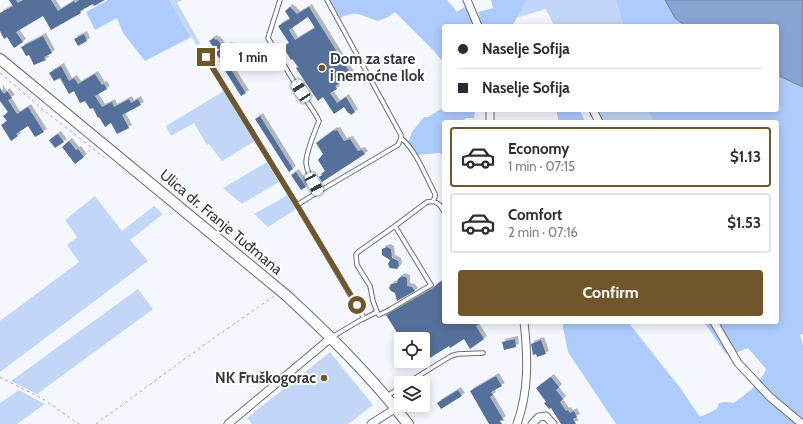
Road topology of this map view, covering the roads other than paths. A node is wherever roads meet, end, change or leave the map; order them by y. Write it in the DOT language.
graph roads {
  1 [pos="280,0"];
  2 [pos="327,0"];
  3 [pos="466,0"];
  4 [pos="477,24"];
  5 [pos="206,57"];
  6 [pos="0,59"];
  7 [pos="401,138"];
  8 [pos="318,192"];
  9 [pos="433,201"];
  10 [pos="297,205"];
  11 [pos="442,208"];
  12 [pos="395,226"];
  13 [pos="377,312"];
  14 [pos="362,319"];
  15 [pos="524,324"];
  16 [pos="715,324"];
  17 [pos="332,338"];
  18 [pos="483,353"];
  19 [pos="418,376"];
  20 [pos="394,391"];
  21 [pos="386,396"];
  22 [pos="394,406"];
  23 [pos="394,409"];
  24 [pos="399,412"];
  25 [pos="228,424"];
  26 [pos="371,424"];
  27 [pos="408,424"];
  28 [pos="517,424"];
  29 [pos="532,424"];
  30 [pos="553,424"];
  31 [pos="802,424"];
  1 -- 8 [label="lane"];
  2 -- 7 [label="lane"];
  3 -- 4 [label="street"];
  5 -- 10 [label="lane"];
  6 -- 17 [label="main road, Ulica dr. Franje Tuđmana"];
  7 -- 8 [label="lane"];
  7 -- 9 [label="lane"];
  8 -- 10 [label="lane"];
  9 -- 11 [label="lane"];
  9 -- 12 [label="lane"];
  10 -- 14 [label="lane"];
  12 -- 13 [label="lane"];
  12 -- 13 [label="lane"];
  13 -- 14 [label="lane"];
  14 -- 17 [label="lane"];
  15 -- 28 [label="street"];
  16 -- 31 [label="street"];
  17 -- 21 [label="main road, Ulica dr. Franje Tuđmana"];
  17 -- 25 [label="street"];
  18 -- 19 [label="lane"];
  20 -- 21 [label="lane"];
  21 -- 22 [label="main road, Ulica dr. Franje Tuđmana"];
  23 -- 26 [label="street"];
  24 -- 27 [label="main road, Ulica dr. Franje Tuđmana"];
  29 -- 30 [label="street"];
}
